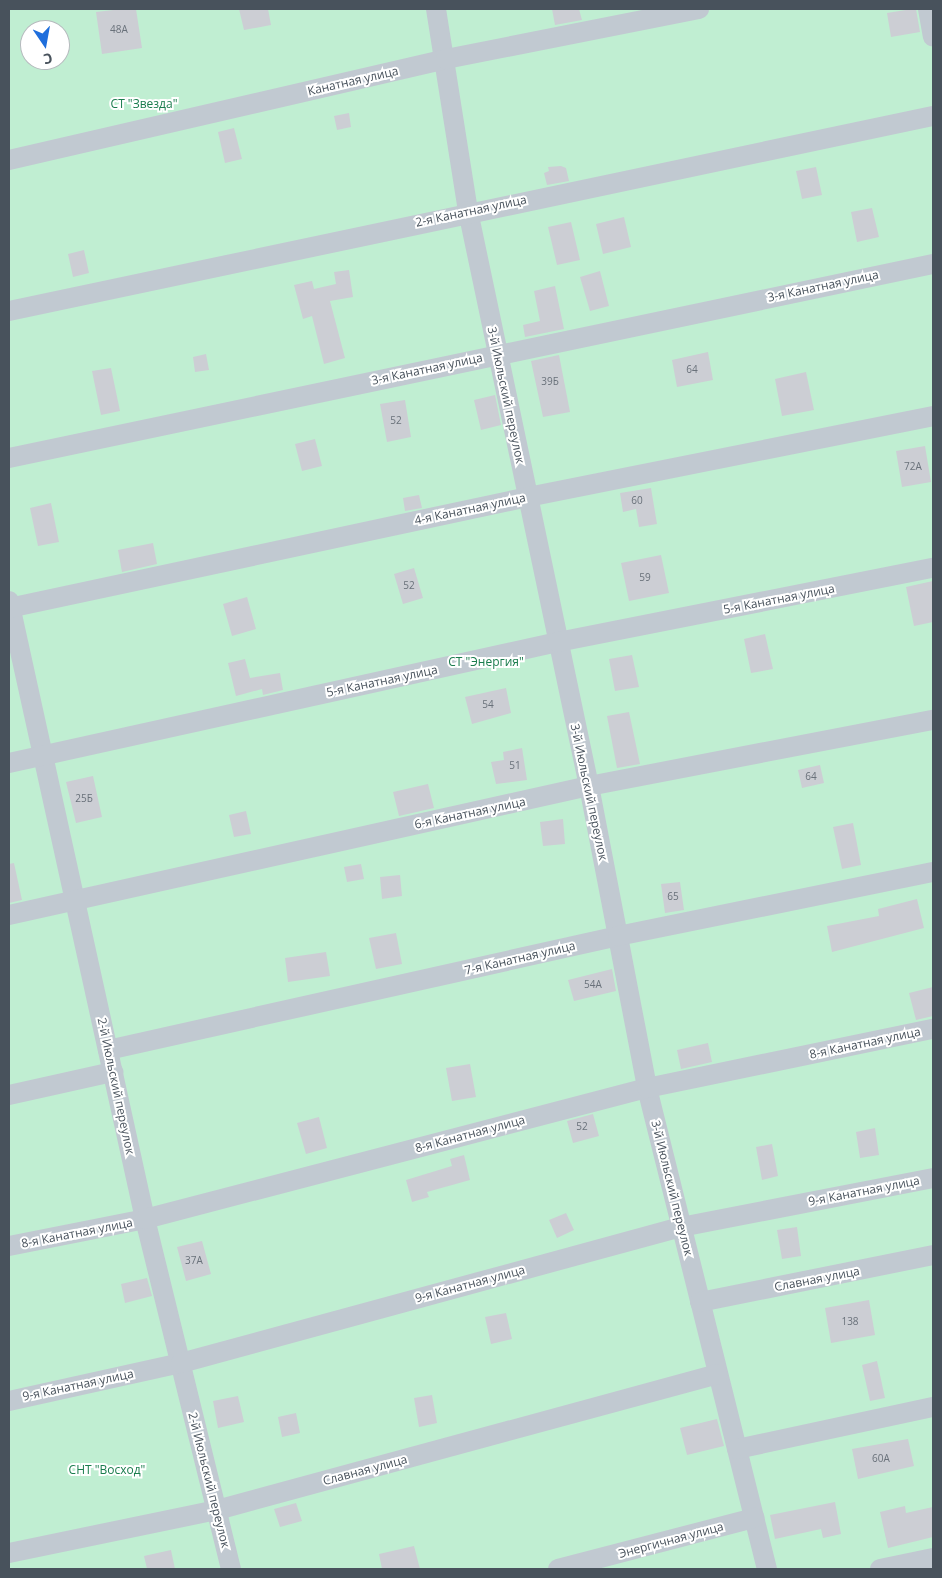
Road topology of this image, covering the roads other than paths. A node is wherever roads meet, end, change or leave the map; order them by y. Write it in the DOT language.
graph roads {
  1 [pos="436,9"];
  2 [pos="699,9"];
  3 [pos="928,9"];
  4 [pos="933,37"];
  5 [pos="446,59"];
  6 [pos="933,116"];
  7 [pos="9,160"];
  8 [pos="468,212"];
  9 [pos="933,264"];
  10 [pos="9,311"];
  11 [pos="498,354"];
  12 [pos="933,416"];
  13 [pos="9,458"];
  14 [pos="528,497"];
  15 [pos="933,568"];
  16 [pos="9,606"];
  17 [pos="558,642"];
  18 [pos="933,720"];
  19 [pos="43,756"];
  20 [pos="9,763"];
  21 [pos="589,786"];
  22 [pos="933,872"];
  23 [pos="75,900"];
  24 [pos="9,915"];
  25 [pos="618,936"];
  26 [pos="933,1029"];
  27 [pos="108,1050"];
  28 [pos="113,1072"];
  29 [pos="647,1088"];
  30 [pos="9,1095"];
  31 [pos="933,1178"];
  32 [pos="145,1219"];
  33 [pos="681,1227"];
  34 [pos="9,1246"];
  35 [pos="933,1255"];
  36 [pos="700,1302"];
  37 [pos="180,1363"];
  38 [pos="718,1374"];
  39 [pos="9,1401"];
  40 [pos="933,1407"];
  41 [pos="737,1449"];
  42 [pos="217,1510"];
  43 [pos="754,1518"];
  44 [pos="9,1553"];
  45 [pos="933,1558"];
  46 [pos="230,1569"];
  47 [pos="558,1569"];
  48 [pos="767,1569"];
  49 [pos="880,1569"];
  1 -- 5 [label="street, 3-й Июльский переулок"];
  2 -- 5 [label="street, Канатная улица"];
  3 -- 4 [label="street"];
  5 -- 7 [label="street, Канатная улица"];
  5 -- 8 [label="street, 3-й Июльский переулок"];
  6 -- 8 [label="street, 2-я Канатная улица"];
  8 -- 10 [label="street, 2-я Канатная улица"];
  8 -- 11 [label="street, 3-й Июльский переулок"];
  9 -- 11 [label="street, 3-я Канатная улица"];
  11 -- 13 [label="street, 3-я Канатная улица"];
  11 -- 14 [label="street, 3-й Июльский переулок"];
  12 -- 14 [label="street, 4-я Канатная улица"];
  14 -- 16 [label="street, 4-я Канатная улица"];
  14 -- 17 [label="street, 3-й Июльский переулок"];
  15 -- 17 [label="street, 5-я Канатная улица"];
  16 -- 19 [label="street, 2-й Июльский переулок"];
  17 -- 19 [label="street, 5-я Канатная улица"];
  17 -- 21 [label="street, 3-й Июльский переулок"];
  18 -- 21 [label="street, 6-я Канатная улица"];
  19 -- 20 [label="street, 5-я Канатная улица"];
  19 -- 23 [label="street, 2-й Июльский переулок"];
  21 -- 23 [label="street, 6-я Канатная улица"];
  21 -- 25 [label="street, 3-й Июльский переулок"];
  22 -- 25 [label="street, 7-я Канатная улица"];
  23 -- 24 [label="street, 6-я Канатная улица"];
  23 -- 27 [label="street, 2-й Июльский переулок"];
  25 -- 27 [label="street, 7-я Канатная улица"];
  25 -- 29 [label="street, 3-й Июльский переулок"];
  26 -- 29 [label="street, 8-я Канатная улица"];
  27 -- 28 [label="street, 2-й Июльский переулок"];
  28 -- 30 [label="street"];
  28 -- 32 [label="street, 2-й Июльский переулок"];
  29 -- 32 [label="street, 8-я Канатная улица"];
  29 -- 33 [label="street, 3-й Июльский переулок"];
  31 -- 33 [label="street, 9-я Канатная улица"];
  32 -- 34 [label="street, 8-я Канатная улица"];
  32 -- 37 [label="street, 2-й Июльский переулок"];
  33 -- 36 [label="street, 3-й Июльский переулок"];
  33 -- 37 [label="street, 9-я Канатная улица"];
  35 -- 36 [label="street, Славная улица"];
  36 -- 38 [label="street, 3-й Июльский переулок"];
  37 -- 39 [label="street, 9-я Канатная улица"];
  37 -- 42 [label="street, 2-й Июльский переулок"];
  38 -- 41 [label="street, 3-й Июльский переулок"];
  38 -- 42 [label="street, Славная улица"];
  40 -- 41 [label="street"];
  41 -- 43 [label="street, 3-й Июльский переулок"];
  42 -- 44 [label="street, Славная улица"];
  42 -- 46 [label="street, 2-й Июльский переулок"];
  43 -- 47 [label="street, Энергичная улица"];
  43 -- 48 [label="street, 3-й Июльский переулок"];
  45 -- 49 [label="street"];
}
